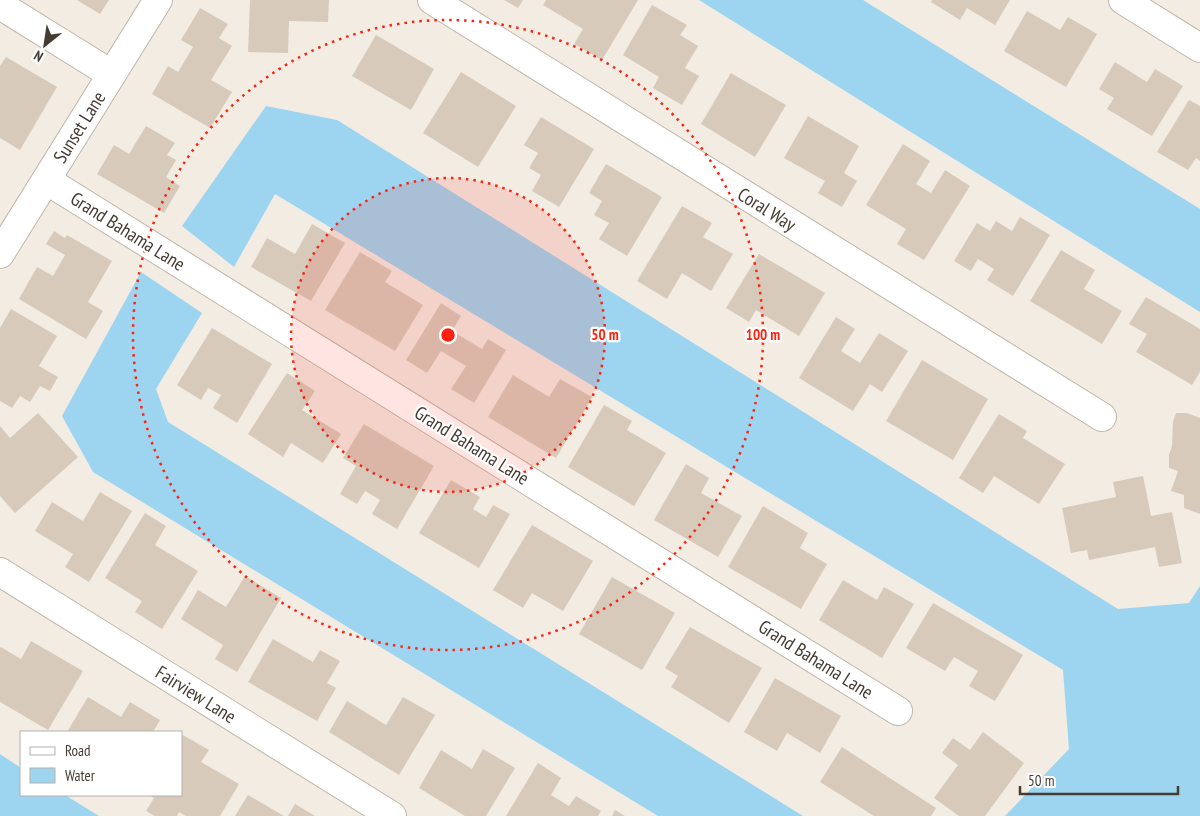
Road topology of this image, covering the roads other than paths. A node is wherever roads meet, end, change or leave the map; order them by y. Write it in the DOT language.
graph roads {
  1 [pos="158,0"];
  2 [pos="432,0"];
  3 [pos="1123,0"];
  4 [pos="0,5"];
  5 [pos="1200,48"];
  6 [pos="112,74"];
  7 [pos="46,180"];
  8 [pos="0,254"];
  9 [pos="1102,417"];
  10 [pos="0,572"];
  11 [pos="898,711"];
  12 [pos="392,816"];
  1 -- 6 [label="street, Sunset Lane"];
  2 -- 9 [label="street, Coral Way"];
  3 -- 5 [label="street"];
  4 -- 6 [label="street"];
  6 -- 7 [label="street, Sunset Lane"];
  7 -- 8 [label="street, Sunset Lane"];
  7 -- 11 [label="street, Grand Bahama Lane"];
  10 -- 12 [label="street, Fairview Lane"];
}
